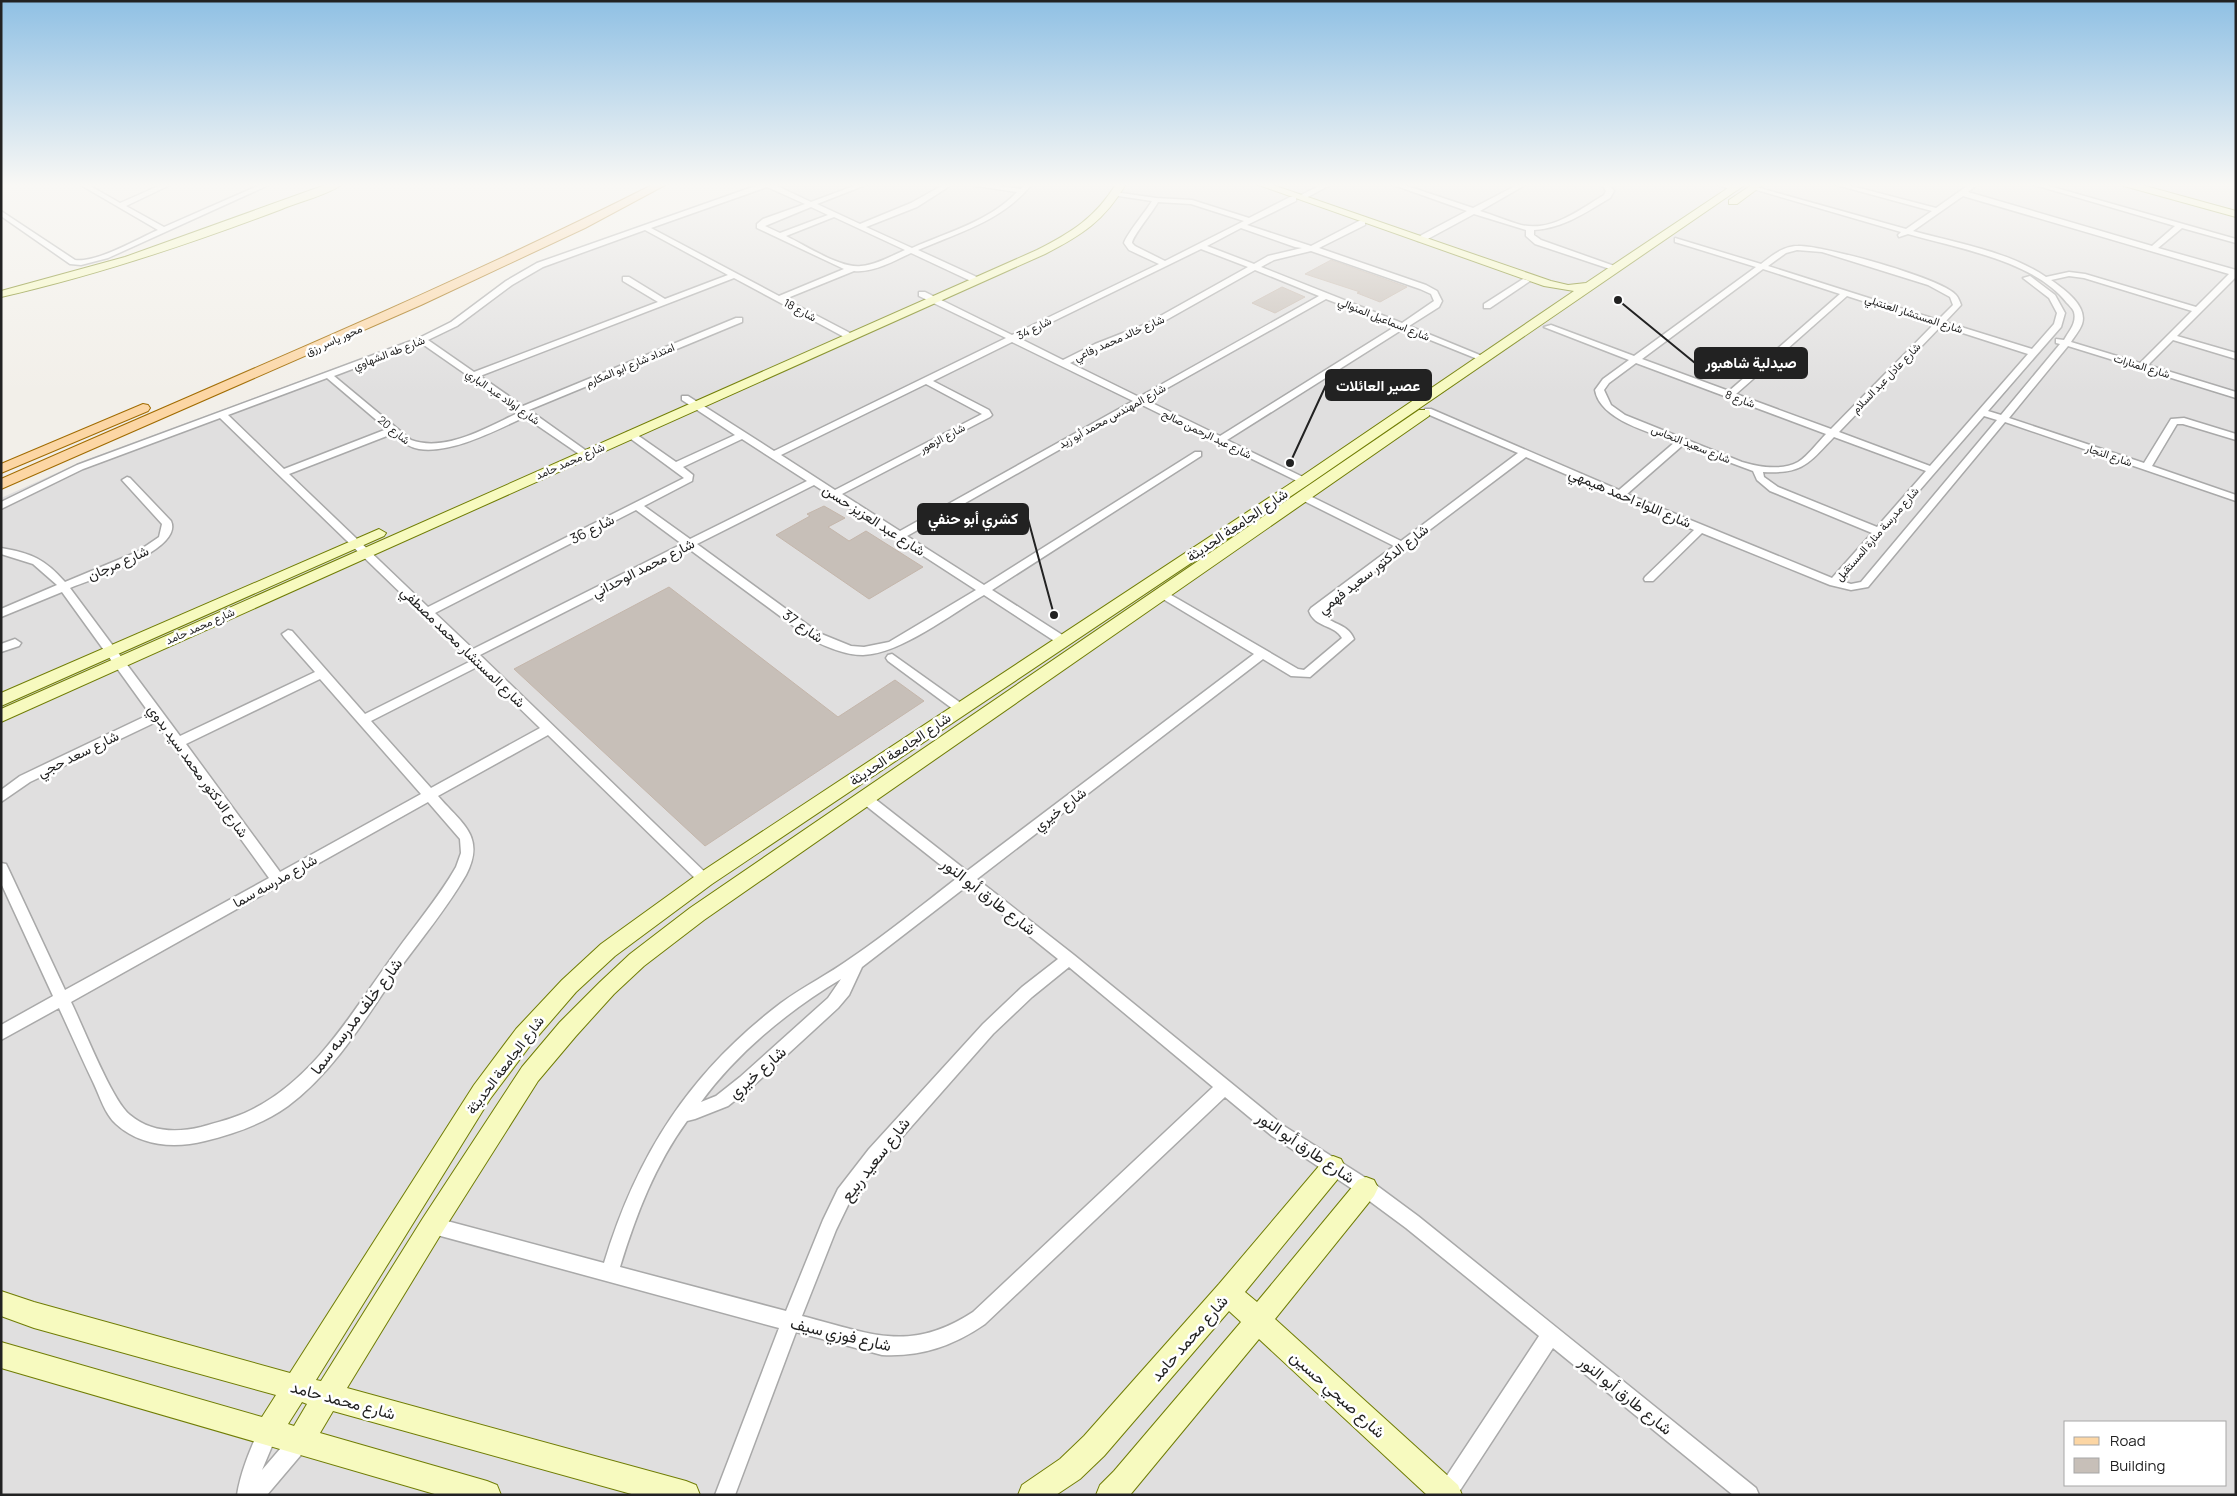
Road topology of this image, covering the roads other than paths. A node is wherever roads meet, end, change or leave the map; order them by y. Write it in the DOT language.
graph roads {
  1 [pos="61,254"];
  2 [pos="110,254"];
  3 [pos="128,254"];
  4 [pos="147,254"];
  5 [pos="497,254"];
  6 [pos="524,254"];
  7 [pos="571,254"];
  8 [pos="694,254"];
  9 [pos="818,254"];
  10 [pos="905,254"];
  11 [pos="918,254"];
  12 [pos="1036,254"];
  13 [pos="1144,254"];
  14 [pos="1184,254"];
  15 [pos="1220,254"];
  16 [pos="1286,254"];
  17 [pos="1329,254"];
  18 [pos="1449,254"];
  19 [pos="1463,254"];
  20 [pos="1573,254"];
  21 [pos="1647,254"];
  22 [pos="1649,254"];
  23 [pos="1723,254"];
  24 [pos="1780,254"];
  25 [pos="1831,254"];
  26 [pos="1963,254"];
  27 [pos="1983,254"];
  28 [pos="2169,254"];
  29 [pos="1164,263"];
  30 [pos="1763,266"];
  31 [pos="1255,268"];
  32 [pos="1616,268"];
  33 [pos="851,269"];
  34 [pos="2235,273"];
  35 [pos="734,275"];
  36 [pos="971,278"];
  37 [pos="2046,279"];
  38 [pos="626,280"];
  39 [pos="1526,281"];
  40 [pos="1591,285"];
  41 [pos="1,290"];
  42 [pos="1846,293"];
  43 [pos="1,294"];
  44 [pos="1325,296"];
  45 [pos="927,297"];
  46 [pos="778,299"];
  47 [pos="664,302"];
  48 [pos="1487,306"];
  49 [pos="1553,310"];
  50 [pos="2198,310"];
  51 [pos="739,320"];
  52 [pos="1940,322"];
  53 [pos="1403,326"];
  54 [pos="1548,327"];
  55 [pos="844,334"];
  56 [pos="2048,337"];
  57 [pos="2171,337"];
  58 [pos="1012,339"];
  59 [pos="422,340"];
  60 [pos="2066,343"];
  61 [pos="2035,353"];
  62 [pos="2236,356"];
  63 [pos="1483,358"];
  64 [pos="1637,360"];
  65 [pos="1063,363"];
  66 [pos="2142,366"];
  67 [pos="1470,374"];
  68 [pos="329,376"];
  69 [pos="473,376"];
  70 [pos="926,381"];
  71 [pos="1730,395"];
  72 [pos="2236,395"];
  73 [pos="1139,400"];
  74 [pos="690,402"];
  75 [pos="1428,410"];
  76 [pos="524,412"];
  77 [pos="1983,412"];
  78 [pos="222,415"];
  79 [pos="2002,419"];
  80 [pos="393,430"];
  81 [pos="1832,433"];
  82 [pos="630,434"];
  83 [pos="742,435"];
  84 [pos="2236,437"];
  85 [pos="1220,440"];
  86 [pos="1682,441"];
  87 [pos="580,450"];
  88 [pos="1525,453"];
  89 [pos="1198,454"];
  90 [pos="774,455"];
  91 [pos="676,466"];
  92 [pos="2146,468"];
  93 [pos="1,469"];
  94 [pos="1757,469"];
  95 [pos="1932,470"];
  96 [pos="282,473"];
  97 [pos="127,480"];
  98 [pos="814,481"];
  99 [pos="1,485"];
  100 [pos="1304,489"];
  101 [pos="835,494"];
  102 [pos="1621,494"];
  103 [pos="2236,498"];
  104 [pos="1,506"];
  105 [pos="638,506"];
  106 [pos="1701,529"];
  107 [pos="1879,532"];
  108 [pos="899,536"];
  109 [pos="689,544"];
  110 [pos="1402,546"];
  111 [pos="360,548"];
  112 [pos="1,551"];
  113 [pos="1185,569"];
  114 [pos="1649,579"];
  115 [pos="1834,583"];
  116 [pos="64,587"];
  117 [pos="984,590"];
  118 [pos="1162,594"];
  119 [pos="427,612"];
  120 [pos="1,613"];
  121 [pos="288,634"];
  122 [pos="1063,641"];
  123 [pos="15,643"];
  124 [pos="1,648"];
  125 [pos="110,651"];
  126 [pos="1262,653"];
  127 [pos="475,658"];
  128 [pos="892,658"];
  129 [pos="118,663"];
  130 [pos="322,673"];
  131 [pos="1,700"];
  132 [pos="960,709"];
  133 [pos="1,716"];
  134 [pos="158,716"];
  135 [pos="363,720"];
  136 [pos="549,729"];
  137 [pos="177,743"];
  138 [pos="429,796"];
  139 [pos="1,797"];
  140 [pos="864,798"];
  141 [pos="2,869"];
  142 [pos="705,879"];
  143 [pos="968,879"];
  144 [pos="278,880"];
  145 [pos="1069,959"];
  146 [pos="856,963"];
  147 [pos="585,970"];
  148 [pos="607,988"];
  149 [pos="62,1000"];
  150 [pos="1,1033"];
  151 [pos="1224,1087"];
  152 [pos="681,1114"];
  153 [pos="1332,1167"];
  154 [pos="1366,1188"];
  155 [pos="432,1226"];
  156 [pos="609,1274"];
  157 [pos="1228,1293"];
  158 [pos="1,1303"];
  159 [pos="1258,1321"];
  160 [pos="790,1323"];
  161 [pos="1551,1334"];
  162 [pos="1,1355"];
  163 [pos="295,1387"];
  164 [pos="326,1396"];
  165 [pos="268,1432"];
  166 [pos="299,1442"];
  167 [pos="1448,1494"];
  168 [pos="247,1495"];
  169 [pos="254,1495"];
  170 [pos="487,1495"];
  171 [pos="686,1495"];
  172 [pos="725,1495"];
  173 [pos="1032,1495"];
  174 [pos="1110,1495"];
  175 [pos="1748,1495"];
  1 -- 2 [label="street"];
  3 -- 41 [label="street"];
  4 -- 43 [label="street"];
  5 -- 93 [label="main road, محور ياسر رزق"];
  6 -- 99 [label="main road, محور ياسر رزق"];
  7 -- 59 [label="street, شارع طه الشهاوي"];
  8 -- 35 [label="street, شارع 18"];
  9 -- 33 [label="street"];
  10 -- 33 [label="street"];
  11 -- 36 [label="street"];
  12 -- 36 [label="street, شارع محمد حامد"];
  13 -- 29 [label="street"];
  14 -- 29 [label="street, شارع 34"];
  15 -- 31 [label="street, شارع اسماعيل المنوالي"];
  16 -- 31 [label="street, شارع خالد محمد رفاعي"];
  17 -- 53 [label="street"];
  18 -- 39 [label="street"];
  19 -- 40 [label="street"];
  20 -- 32 [label="street"];
  21 -- 32 [label="street, شارع الجامعة الحديثة"];
  22 -- 54 [label="street, شارع الجامعة الحديثة"];
  23 -- 30 [label="street, شارع المستشار العنتبلي"];
  24 -- 30 [label="street, شارع عادل عبد السلام"];
  25 -- 52 [label="street, شارع عادل عبد السلام"];
  26 -- 56 [label="street, شارع مدرسة منارة المستقبل"];
  27 -- 37 [label="street, شارع مدرسة منارة المستقبل"];
  28 -- 34 [label="street"];
  29 -- 58 [label="street, شارع 34"];
  30 -- 42 [label="street, شارع المستشار العنتبلي"];
  30 -- 64 [label="street"];
  31 -- 44 [label="street, شارع اسماعيل المنوالي"];
  31 -- 65 [label="street, شارع خالد محمد رفاعي"];
  32 -- 40 [label="street, شارع الجامعة الحديثة"];
  33 -- 46 [label="street"];
  34 -- 50 [label="street"];
  35 -- 46 [label="street, شارع 18"];
  35 -- 47 [label="street"];
  36 -- 45 [label="street, شارع محمد حامد"];
  37 -- 50 [label="street"];
  37 -- 60 [label="street, شارع مدرسة منارة المستقبل"];
  38 -- 47 [label="street"];
  39 -- 48 [label="street"];
  39 -- 49 [label="street"];
  40 -- 49 [label="street, شارع الجامعة الحديثة"];
  42 -- 52 [label="street, شارع المستشار العنتبلي"];
  42 -- 71 [label="street"];
  44 -- 53 [label="street, شارع اسماعيل المنوالي"];
  44 -- 73 [label="street, شارع المهندس محمد أبو زيد"];
  45 -- 55 [label="street, شارع محمد حامد"];
  45 -- 58 [label="street, شارع عبد الرحمن صالح"];
  46 -- 55 [label="street, شارع 18"];
  47 -- 69 [label="street"];
  49 -- 63 [label="street, شارع الجامعة الحديثة"];
  50 -- 57 [label="street"];
  51 -- 76 [label="street, امتداد شارع ابو المكارم"];
  52 -- 61 [label="street, شارع المستشار العنتبلي"];
  52 -- 81 [label="street, شارع عادل عبد السلام"];
  53 -- 63 [label="street, شارع اسماعيل المنوالي"];
  53 -- 85 [label="street"];
  54 -- 64 [label="street, شارع 8"];
  54 -- 67 [label="street, شارع الجامعة الحديثة"];
  55 -- 74 [label="street, شارع محمد حامد"];
  56 -- 60 [label="street, شارع المنارات"];
  56 -- 61 [label="street, شارع مدرسة منارة المستقبل"];
  57 -- 62 [label="street"];
  57 -- 66 [label="street"];
  58 -- 65 [label="street, شارع عبد الرحمن صالح"];
  58 -- 70 [label="street, شارع 34"];
  59 -- 68 [label="street, شارع طه الشهاوي"];
  59 -- 69 [label="street, شارع اولاد عبد الباري"];
  60 -- 66 [label="street, شارع المنارات"];
  60 -- 79 [label="street, شارع مدرسة منارة المستقبل"];
  61 -- 77 [label="street, شارع مدرسة منارة المستقبل"];
  63 -- 67 [label="street, شارع الجامعة الحديثة"];
  64 -- 71 [label="street, شارع 8"];
  64 -- 86 [label="street, شارع سعيد النحاس"];
  65 -- 73 [label="street, شارع عبد الرحمن صالح"];
  66 -- 72 [label="street, شارع المنارات"];
  67 -- 75 [label="street, شارع الجامعة الحديثة"];
  67 -- 100 [label="street, شارع الجامعة الحديثة"];
  68 -- 78 [label="street, شارع طه الشهاوي"];
  68 -- 80 [label="street, شارع 20"];
  69 -- 76 [label="street, شارع اولاد عبد الباري"];
  70 -- 90 [label="street, شارع 34"];
  70 -- 101 [label="street, شارع الزهور"];
  71 -- 81 [label="street, شارع 8"];
  73 -- 85 [label="street, شارع عبد الرحمن صالح"];
  73 -- 108 [label="street, شارع المهندس محمد أبو زيد"];
  74 -- 82 [label="street, شارع محمد حامد"];
  74 -- 83 [label="street, شارع عبد العزيز حسن"];
  74 -- 87 [label="street, شارع محمد حامد"];
  75 -- 88 [label="street, شارع اللواء احمد هيمهي"];
  75 -- 100 [label="street, شارع الجامعة الحديثة"];
  76 -- 80 [label="street, شارع 20"];
  76 -- 87 [label="street, شارع اولاد عبد الباري"];
  77 -- 79 [label="street, شارع النجار"];
  77 -- 95 [label="street, شارع مدرسة منارة المستقبل"];
  78 -- 96 [label="street, شارع المستشار محمد مصطفي"];
  78 -- 104 [label="street, شارع طه الشهاوي"];
  79 -- 92 [label="street, شارع النجار"];
  79 -- 115 [label="street, شارع مدرسة منارة المستقبل"];
  80 -- 96 [label="street"];
  81 -- 94 [label="street, شارع سعيد النحاس"];
  81 -- 95 [label="street, شارع 8"];
  82 -- 87 [label="street, شارع محمد حامد"];
  82 -- 91 [label="street"];
  83 -- 90 [label="street, شارع عبد العزيز حسن"];
  83 -- 91 [label="street"];
  84 -- 92 [label="street"];
  85 -- 100 [label="street, شارع عبد الرحمن صالح"];
  86 -- 94 [label="street, شارع سعيد النحاس"];
  86 -- 102 [label="street"];
  87 -- 111 [label="street, شارع محمد حامد"];
  88 -- 102 [label="street, شارع اللواء احمد هيمهي"];
  88 -- 110 [label="street, شارع الدكتور سعيد فهمي"];
  89 -- 117 [label="street, شارع 37"];
  90 -- 98 [label="street, شارع عبد العزيز حسن"];
  91 -- 105 [label="street, شارع 36"];
  92 -- 103 [label="street, شارع النجار"];
  94 -- 107 [label="street"];
  95 -- 107 [label="street, شارع مدرسة منارة المستقبل"];
  96 -- 111 [label="street, شارع المستشار محمد مصطفي"];
  97 -- 116 [label="street, شارع مرجان"];
  98 -- 101 [label="street, شارع عبد العزيز حسن"];
  98 -- 109 [label="street, شارع محمد الوحداني"];
  100 -- 110 [label="street, شارع عبد الرحمن صالح"];
  100 -- 113 [label="street, شارع الجامعة الحديثة"];
  101 -- 108 [label="street, شارع عبد العزيز حسن"];
  102 -- 106 [label="street, شارع اللواء احمد هيمهي"];
  105 -- 109 [label="street, شارع 37"];
  105 -- 119 [label="street, شارع 36"];
  106 -- 114 [label="street"];
  106 -- 115 [label="street, شارع اللواء احمد هيمهي"];
  107 -- 115 [label="street, شارع مدرسة منارة المستقبل"];
  108 -- 117 [label="street, شارع عبد العزيز حسن"];
  109 -- 117 [label="street, شارع 37"];
  109 -- 127 [label="street, شارع محمد الوحداني"];
  110 -- 126 [label="street, شارع الدكتور سعيد فهمي"];
  111 -- 119 [label="street, شارع المستشار محمد مصطفي"];
  111 -- 125 [label="street, شارع محمد حامد"];
  111 -- 129 [label="street, شارع محمد حامد"];
  112 -- 116 [label="street, شارع الدكتور محمد سيد بدوي"];
  113 -- 118 [label="street, شارع الجامعة الحديثة"];
  113 -- 122 [label="street, شارع الجامعة الحديثة"];
  116 -- 120 [label="street, شارع مرجان"];
  116 -- 125 [label="street, شارع الدكتور محمد سيد بدوي"];
  117 -- 122 [label="street, شارع عبد العزيز حسن"];
  118 -- 126 [label="street"];
  118 -- 140 [label="street, شارع الجامعة الحديثة"];
  119 -- 127 [label="street, شارع المستشار محمد مصطفي"];
  121 -- 130 [label="street, شارع خلف مدرسه سما"];
  122 -- 132 [label="street, شارع الجامعة الحديثة"];
  123 -- 124 [label="street"];
  125 -- 129 [label="street, شارع الدكتور محمد سيد بدوي"];
  125 -- 131 [label="street, شارع محمد حامد"];
  126 -- 143 [label="street, شارع خيري"];
  127 -- 135 [label="street, شارع محمد الوحداني"];
  127 -- 136 [label="street, شارع المستشار محمد مصطفي"];
  128 -- 132 [label="street"];
  129 -- 133 [label="street, شارع محمد حامد"];
  129 -- 134 [label="street, شارع الدكتور محمد سيد بدوي"];
  130 -- 135 [label="street, شارع خلف مدرسه سما"];
  130 -- 137 [label="street"];
  132 -- 142 [label="street, شارع الجامعة الحديثة"];
  134 -- 137 [label="street, شارع الدكتور محمد سيد بدوي"];
  134 -- 139 [label="street, شارع سعد حجي"];
  135 -- 138 [label="street, شارع خلف مدرسه سما"];
  136 -- 138 [label="street, شارع مدرسه سما"];
  136 -- 142 [label="street, شارع المستشار محمد مصطفي"];
  137 -- 144 [label="street, شارع الدكتور محمد سيد بدوي"];
  138 -- 144 [label="street, شارع مدرسه سما"];
  138 -- 149 [label="street, شارع خلف مدرسه سما"];
  140 -- 143 [label="street, شارع طارق أبو النور"];
  140 -- 148 [label="street, شارع الجامعة الحديثة"];
  141 -- 149 [label="street"];
  142 -- 147 [label="street, شارع الجامعة الحديثة"];
  143 -- 145 [label="street, شارع طارق أبو النور"];
  143 -- 146 [label="street, شارع خيري"];
  144 -- 149 [label="street, شارع مدرسه سما"];
  145 -- 151 [label="street, شارع طارق أبو النور"];
  145 -- 160 [label="street, شارع سعيد ربيع"];
  146 -- 152 [label="street, شارع خيري"];
  146 -- 152 [label="street, شارع خيري"];
  147 -- 148 [label="street"];
  147 -- 163 [label="street, شارع الجامعة الحديثة"];
  148 -- 155 [label="street, شارع الجامعة الحديثة"];
  149 -- 150 [label="street, شارع مدرسه سما"];
  151 -- 153 [label="street, شارع طارق أبو النور"];
  151 -- 160 [label="street, شارع فوزي سيف"];
  152 -- 156 [label="street, شارع خيري"];
  153 -- 154 [label="street, شارع طارق أبو النور"];
  153 -- 157 [label="street, شارع محمد حامد"];
  154 -- 159 [label="street"];
  154 -- 161 [label="street, شارع طارق أبو النور"];
  155 -- 156 [label="street, شارع فوزي سيف"];
  155 -- 164 [label="street, شارع الجامعة الحديثة"];
  156 -- 160 [label="street, شارع فوزي سيف"];
  157 -- 159 [label="street, شارع صبحي حسين"];
  157 -- 173 [label="street, شارع محمد حامد"];
  158 -- 163 [label="street, شارع محمد حامد"];
  159 -- 167 [label="street, شارع صبحي حسين"];
  159 -- 174 [label="street"];
  160 -- 172 [label="street, شارع سعيد ربيع"];
  161 -- 167 [label="street"];
  161 -- 175 [label="street, شارع طارق أبو النور"];
  162 -- 165 [label="street"];
  163 -- 164 [label="street, شارع محمد حامد"];
  163 -- 165 [label="street, شارع الجامعة الحديثة"];
  164 -- 166 [label="street, شارع الجامعة الحديثة"];
  164 -- 171 [label="street, شارع محمد حامد"];
  165 -- 166 [label="street"];
  165 -- 168 [label="street, شارع الجامعة الحديثة"];
  166 -- 169 [label="street, شارع الجامعة الحديثة"];
  166 -- 170 [label="street"];
}
